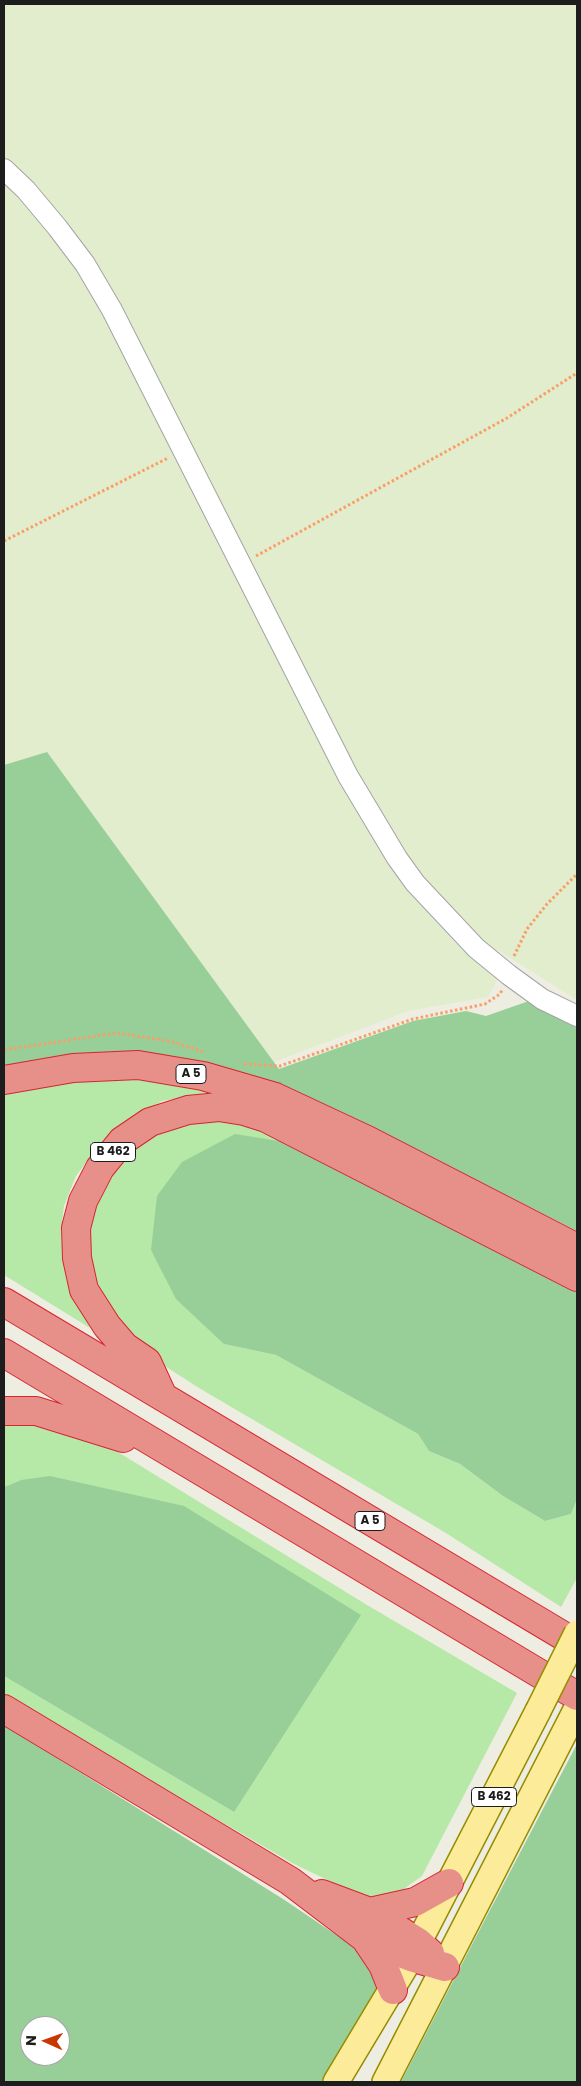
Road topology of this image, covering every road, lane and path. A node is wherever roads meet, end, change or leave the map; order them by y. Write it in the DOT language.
graph roads {
  1 [pos="4,169"];
  2 [pos="577,373"];
  3 [pos="183,450"];
  4 [pos="4,541"];
  5 [pos="240,565"];
  6 [pos="577,874"];
  7 [pos="509,976"];
  8 [pos="577,1016"];
  9 [pos="280,1066"];
  10 [pos="4,1080"];
  11 [pos="577,1248"];
  12 [pos="577,1276"];
  13 [pos="4,1302"];
  14 [pos="4,1353"];
  15 [pos="163,1397"];
  16 [pos="4,1411"];
  17 [pos="177,1457"];
  18 [pos="577,1633"];
  19 [pos="577,1644"];
  20 [pos="577,1696"];
  21 [pos="4,1709"];
  22 [pos="572,1718"];
  23 [pos="449,1883"];
  24 [pos="367,1925"];
  25 [pos="414,1950"];
  26 [pos="445,1967"];
  27 [pos="393,1990"];
  28 [pos="336,2082"];
  29 [pos="385,2082"];
  1 -- 3 [label="street"];
  2 -- 5 [label="path"];
  3 -- 4 [label="path"];
  3 -- 5 [label="street"];
  5 -- 7 [label="street"];
  6 -- 7 [label="path"];
  7 -- 8 [label="street"];
  7 -- 9 [label="path"];
  10 -- 11 [label="highway, A 5"];
  12 -- 15 [label="highway, B 462"];
  13 -- 15 [label="highway, A 5"];
  14 -- 17 [label="highway"];
  15 -- 19 [label="highway, A 5"];
  16 -- 17 [label="highway"];
  17 -- 20 [label="highway"];
  18 -- 23 [label="main road, B 462, bridge"];
  21 -- 24 [label="highway"];
  22 -- 26 [label="main road, B 462"];
  23 -- 24 [label="highway"];
  23 -- 25 [label="main road, B 462"];
  24 -- 25 [label="highway"];
  24 -- 27 [label="highway"];
  25 -- 26 [label="highway"];
  25 -- 27 [label="main road, B 462"];
  26 -- 29 [label="main road, B 462"];
  27 -- 28 [label="main road, B 462"];
}
